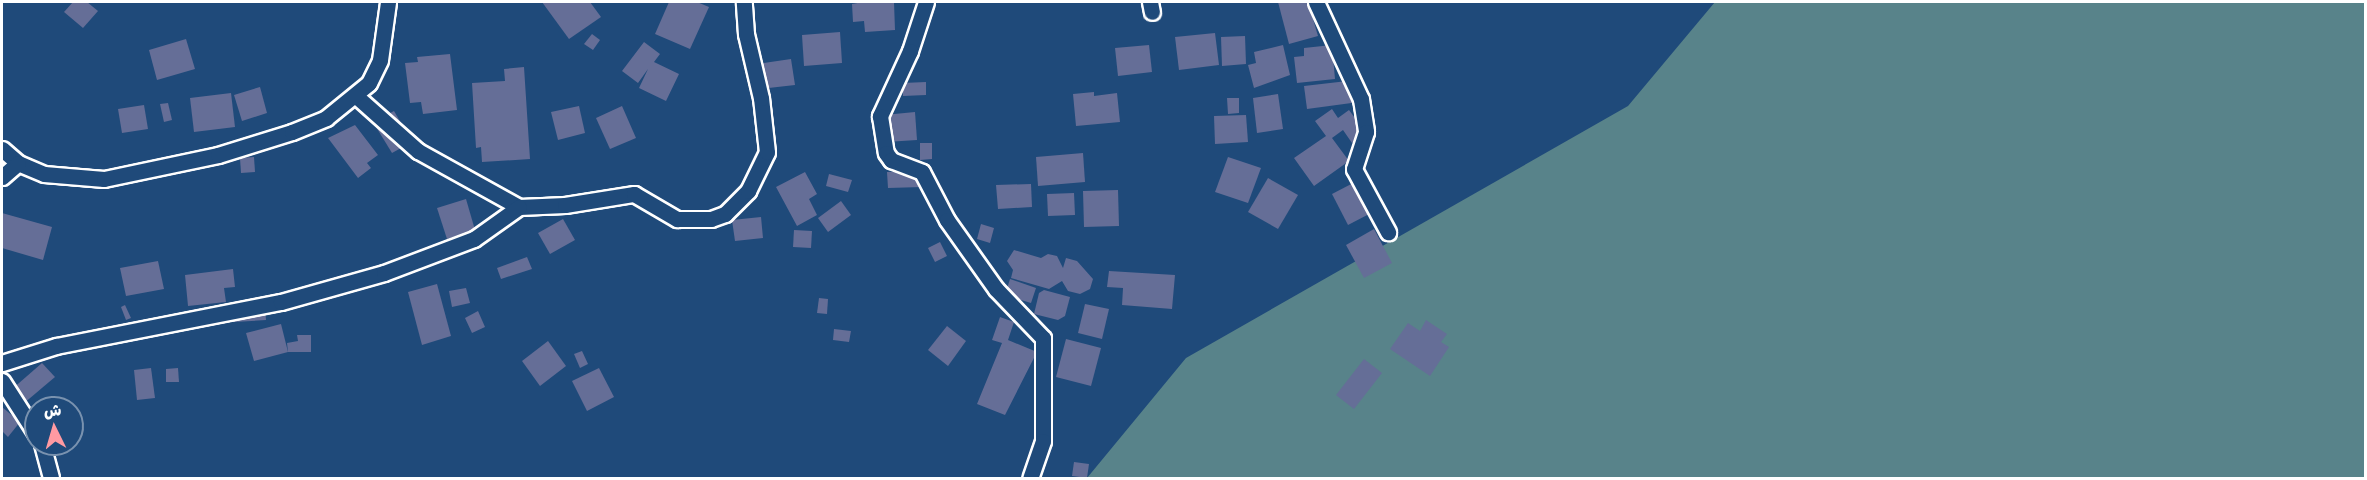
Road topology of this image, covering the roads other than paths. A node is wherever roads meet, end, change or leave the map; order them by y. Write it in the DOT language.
graph roads {
  1 [pos="388,2"];
  2 [pos="744,2"];
  3 [pos="926,2"];
  4 [pos="1316,2"];
  5 [pos="356,96"];
  6 [pos="2,149"];
  7 [pos="18,163"];
  8 [pos="2,177"];
  9 [pos="519,207"];
  10 [pos="1388,232"];
  11 [pos="2,363"];
  12 [pos="2,381"];
  13 [pos="24,415"];
  14 [pos="45,456"];
  15 [pos="51,478"];
  16 [pos="1030,478"];
  1 -- 5 [label="street"];
  2 -- 9 [label="street"];
  3 -- 16 [label="street"];
  4 -- 10 [label="street"];
  5 -- 7 [label="street"];
  5 -- 9 [label="street"];
  6 -- 7 [label="street"];
  7 -- 8 [label="street"];
  9 -- 11 [label="street"];
  12 -- 13 [label="street"];
  14 -- 15 [label="street"];
}
